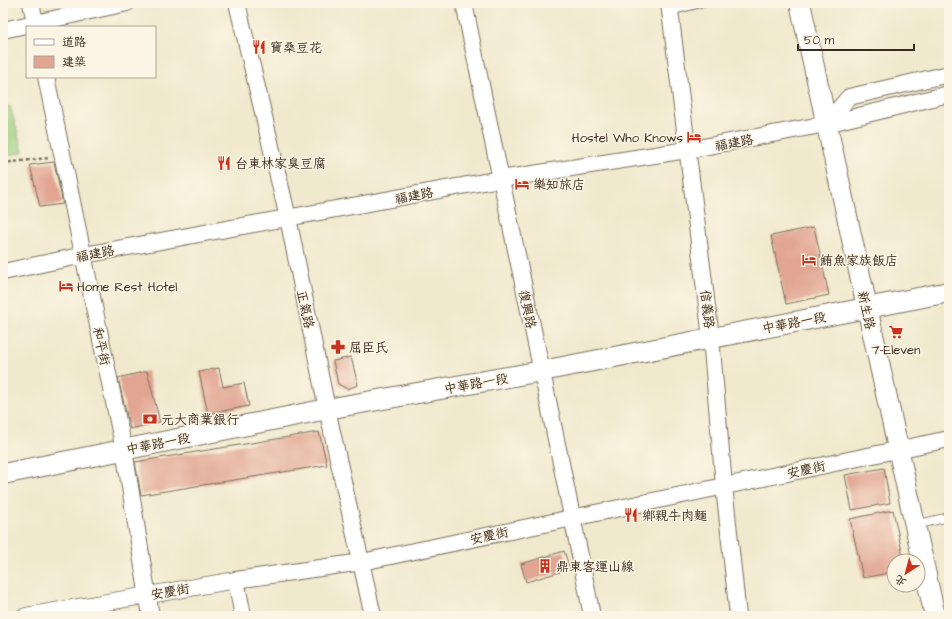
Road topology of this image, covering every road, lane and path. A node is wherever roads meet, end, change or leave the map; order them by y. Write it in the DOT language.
graph roads {
  1 [pos="31,3"];
  2 [pos="127,3"];
  3 [pos="237,3"];
  4 [pos="464,3"];
  5 [pos="701,3"];
  6 [pos="800,3"];
  7 [pos="670,7"];
  8 [pos="36,25"];
  9 [pos="26,27"];
  10 [pos="3,30"];
  11 [pos="949,74"];
  12 [pos="46,78"];
  13 [pos="949,94"];
  14 [pos="826,124"];
  15 [pos="687,150"];
  16 [pos="63,156"];
  17 [pos="3,163"];
  18 [pos="500,179"];
  19 [pos="288,218"];
  20 [pos="84,255"];
  21 [pos="3,272"];
  22 [pos="949,292"];
  23 [pos="867,308"];
  24 [pos="711,338"];
  25 [pos="542,371"];
  26 [pos="327,409"];
  27 [pos="949,439"];
  28 [pos="124,450"];
  29 [pos="898,450"];
  30 [pos="3,474"];
  31 [pos="724,486"];
  32 [pos="572,517"];
  33 [pos="949,517"];
  34 [pos="915,525"];
  35 [pos="362,562"];
  36 [pos="236,580"];
  37 [pos="147,595"];
  38 [pos="26,616"];
  39 [pos="151,616"];
  40 [pos="243,616"];
  41 [pos="373,616"];
  42 [pos="592,616"];
  43 [pos="738,616"];
  44 [pos="935,616"];
  1 -- 8 [label="street"];
  2 -- 8 [label="street"];
  3 -- 19 [label="street, 正氣路"];
  4 -- 18 [label="street, 復興路"];
  5 -- 7 [label="lane"];
  6 -- 14 [label="street, 新生路"];
  7 -- 15 [label="street, 信義路"];
  9 -- 10 [label="street"];
  11 -- 14 [label="street"];
  12 -- 16 [label="street, 和平街"];
  13 -- 14 [label="street, 福建路"];
  14 -- 15 [label="street, 福建路"];
  14 -- 23 [label="street, 新生路"];
  15 -- 18 [label="street, 福建路"];
  15 -- 24 [label="street, 信義路"];
  16 -- 17 [label="path"];
  16 -- 20 [label="street, 和平街"];
  18 -- 19 [label="street, 福建路"];
  18 -- 25 [label="street, 復興路"];
  19 -- 20 [label="street, 福建路"];
  19 -- 26 [label="street, 正氣路"];
  20 -- 21 [label="street, 福建路"];
  20 -- 28 [label="street, 和平街"];
  22 -- 23 [label="street, 中華路一段"];
  23 -- 24 [label="street, 中華路一段"];
  23 -- 29 [label="street, 新生路"];
  24 -- 25 [label="street, 中華路一段"];
  24 -- 31 [label="street, 信義路"];
  25 -- 26 [label="street, 中華路一段"];
  25 -- 32 [label="street, 復興路"];
  26 -- 28 [label="street, 中華路一段"];
  26 -- 35 [label="street, 正氣路"];
  27 -- 29 [label="street, 安慶街"];
  28 -- 30 [label="street, 中華路一段"];
  28 -- 37 [label="street, 和平街"];
  29 -- 31 [label="street, 安慶街"];
  29 -- 34 [label="street, 新生路"];
  31 -- 32 [label="street, 安慶街"];
  31 -- 43 [label="street, 信義路"];
  32 -- 35 [label="street, 安慶街"];
  32 -- 42 [label="street, 復興路"];
  33 -- 34 [label="lane"];
  34 -- 44 [label="street, 新生路"];
  35 -- 36 [label="street, 安慶街"];
  35 -- 41 [label="street, 正氣路"];
  36 -- 37 [label="street, 安慶街"];
  36 -- 40 [label="street"];
  37 -- 38 [label="street, 安慶街"];
  37 -- 39 [label="street, 和平街"];
}
